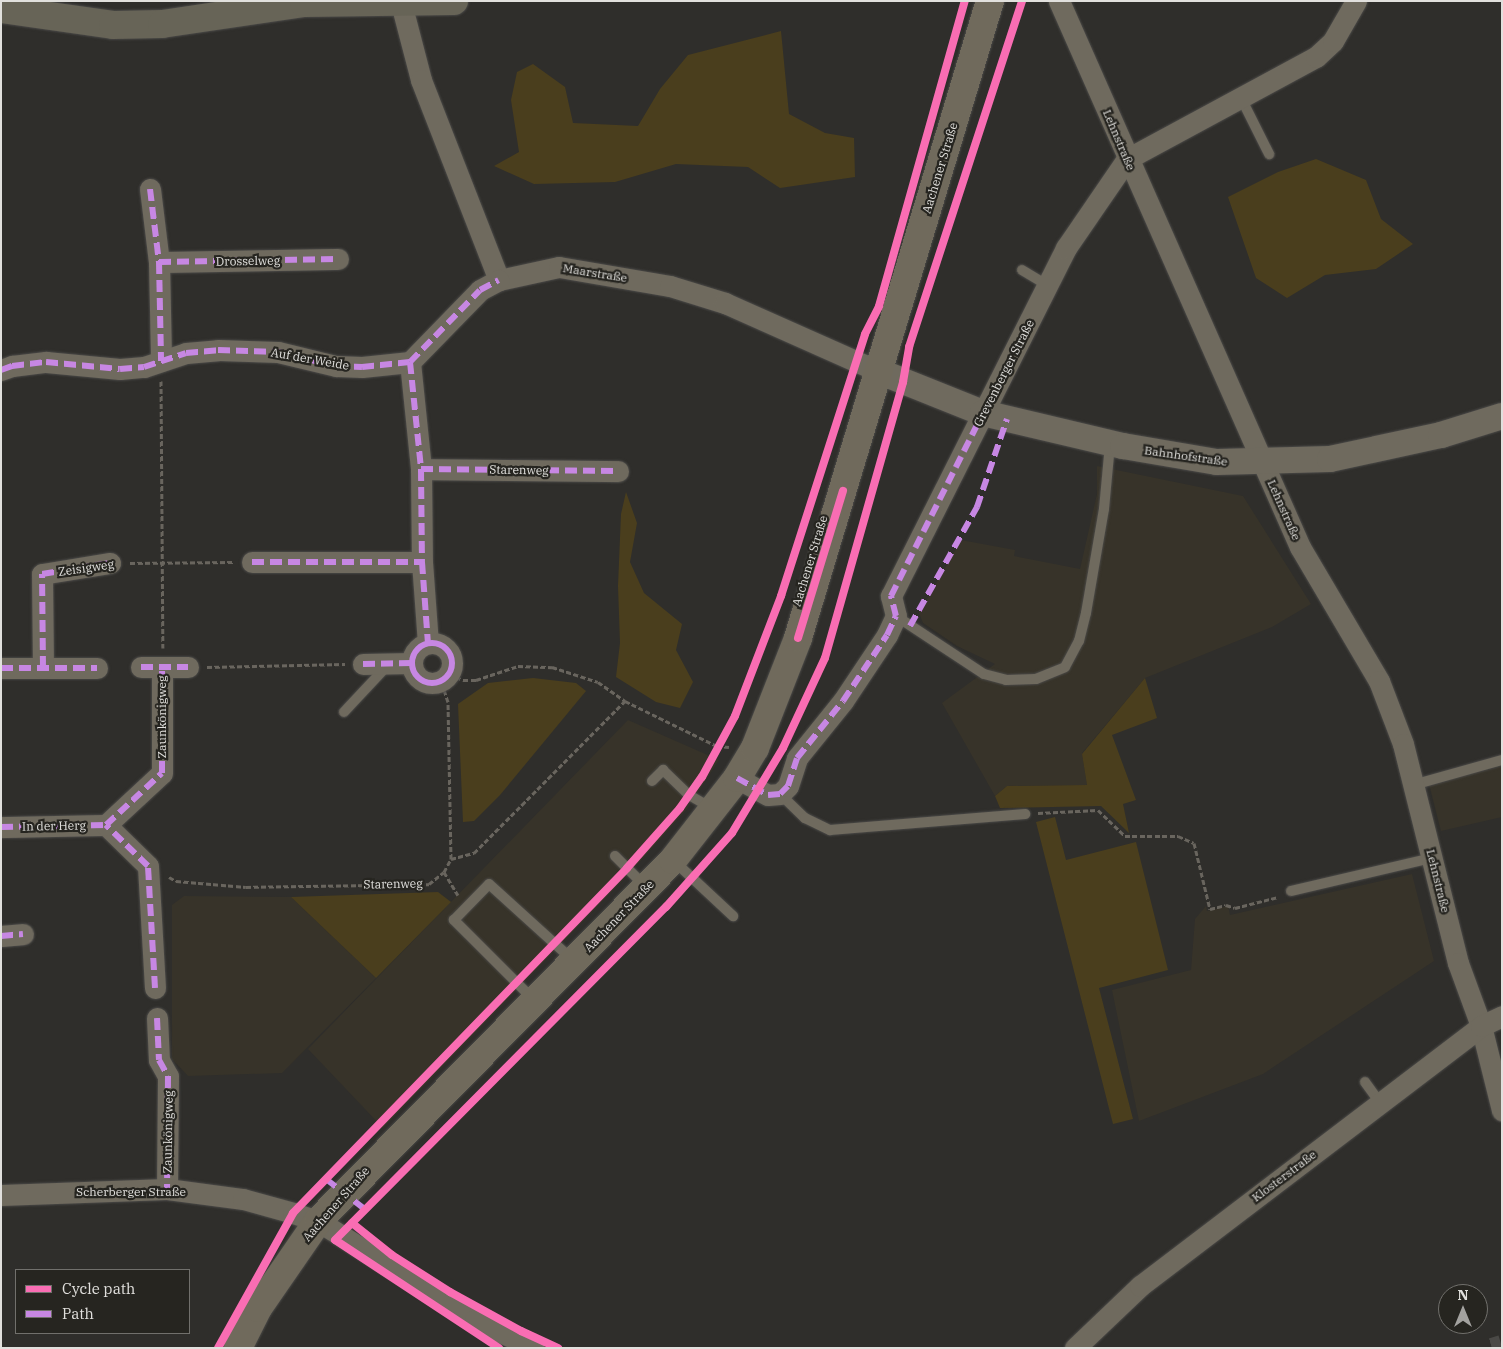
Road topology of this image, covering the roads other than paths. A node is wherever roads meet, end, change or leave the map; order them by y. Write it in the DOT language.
graph roads {
  1 [pos="454,1"];
  2 [pos="990,1"];
  3 [pos="1059,1"];
  4 [pos="1356,1"];
  5 [pos="401,3"];
  6 [pos="1,9"];
  7 [pos="1241,98"];
  8 [pos="1269,154"];
  9 [pos="1127,159"];
  10 [pos="150,189"];
  11 [pos="338,259"];
  12 [pos="159,262"];
  13 [pos="1022,270"];
  14 [pos="499,280"];
  15 [pos="1048,286"];
  16 [pos="161,361"];
  17 [pos="410,362"];
  18 [pos="1,370"];
  19 [pos="878,371"];
  20 [pos="983,413"];
  21 [pos="1502,416"];
  22 [pos="1110,444"];
  23 [pos="1263,463"];
  24 [pos="421,469"];
  25 [pos="618,471"];
  26 [pos="252,562"];
  27 [pos="422,562"];
  28 [pos="110,563"];
  29 [pos="896,616"];
  30 [pos="428,643"];
  31 [pos="390,663"];
  32 [pos="412,663"];
  33 [pos="363,664"];
  34 [pos="141,667"];
  35 [pos="188,667"];
  36 [pos="1,668"];
  37 [pos="43,668"];
  38 [pos="97,668"];
  39 [pos="162,668"];
  40 [pos="344,712"];
  41 [pos="1502,760"];
  42 [pos="737,778"];
  43 [pos="652,781"];
  44 [pos="1413,785"];
  45 [pos="780,794"];
  46 [pos="714,810"];
  47 [pos="1025,814"];
  48 [pos="106,825"];
  49 [pos="1,827"];
  50 [pos="615,856"];
  51 [pos="1432,858"];
  52 [pos="673,860"];
  53 [pos="647,888"];
  54 [pos="1291,891"];
  55 [pos="733,916"];
  56 [pos="23,934"];
  57 [pos="1,936"];
  58 [pos="574,962"];
  59 [pos="155,988"];
  60 [pos="535,1001"];
  61 [pos="1502,1016"];
  62 [pos="157,1018"];
  63 [pos="1481,1026"];
  64 [pos="1365,1082"];
  65 [pos="1380,1103"];
  66 [pos="1502,1110"];
  67 [pos="167,1189"];
  68 [pos="1,1195"];
  69 [pos="318,1221"];
  70 [pos="238,1348"];
  71 [pos="534,1348"];
  72 [pos="1076,1348"];
  1 -- 5 [label="main road"];
  2 -- 19 [label="main road, Aachener Straße"];
  3 -- 9 [label="street, Lehnstraße"];
  4 -- 7 [label="street, Grevenberger Straße"];
  5 -- 6 [label="main road"];
  5 -- 14 [label="street"];
  7 -- 8 [label="lane"];
  7 -- 9 [label="street, Grevenberger Straße"];
  9 -- 15 [label="street, Grevenberger Straße"];
  9 -- 23 [label="street, Lehnstraße"];
  10 -- 12 [label="street"];
  11 -- 12 [label="street, Drosselweg"];
  12 -- 16 [label="street"];
  13 -- 15 [label="lane"];
  14 -- 17 [label="street"];
  14 -- 19 [label="street, Maarstraße"];
  15 -- 20 [label="street, Grevenberger Straße"];
  16 -- 17 [label="street, Auf der Weide"];
  16 -- 18 [label="street, Auf der Weide"];
  17 -- 24 [label="street"];
  19 -- 20 [label="street, Bahnhofstraße"];
  19 -- 42 [label="main road, Aachener Straße"];
  20 -- 22 [label="street, Bahnhofstraße"];
  20 -- 29 [label="street, Grevenberger Straße"];
  21 -- 23 [label="street, Bahnhofstraße"];
  22 -- 23 [label="street, Bahnhofstraße"];
  22 -- 29 [label="lane"];
  23 -- 44 [label="street, Lehnstraße"];
  24 -- 25 [label="street, Starenweg"];
  24 -- 27 [label="street"];
  26 -- 27 [label="street"];
  27 -- 30 [label="street"];
  28 -- 37 [label="street, Zeisigweg"];
  29 -- 45 [label="street"];
  30 -- 32 [label="street"];
  30 -- 32 [label="street"];
  31 -- 32 [label="street"];
  31 -- 33 [label="street"];
  31 -- 40 [label="lane"];
  34 -- 39 [label="street"];
  35 -- 39 [label="street"];
  36 -- 37 [label="street"];
  37 -- 38 [label="street"];
  39 -- 48 [label="street, Zaunkönigweg"];
  41 -- 44 [label="lane"];
  42 -- 45 [label="street"];
  42 -- 46 [label="main road, Aachener Straße"];
  43 -- 46 [label="lane"];
  44 -- 51 [label="street, Lehnstraße"];
  45 -- 47 [label="lane"];
  46 -- 52 [label="main road, Aachener Straße"];
  48 -- 49 [label="street, In der Herg"];
  48 -- 59 [label="street"];
  50 -- 53 [label="lane"];
  51 -- 54 [label="lane"];
  51 -- 63 [label="street, Lehnstraße"];
  52 -- 53 [label="main road, Aachener Straße"];
  52 -- 55 [label="lane"];
  53 -- 58 [label="main road, Aachener Straße"];
  56 -- 57 [label="street"];
  58 -- 60 [label="main road, Aachener Straße"];
  58 -- 60 [label="lane"];
  60 -- 69 [label="main road, Aachener Straße"];
  61 -- 63 [label="street, Klosterstraße"];
  62 -- 67 [label="street, Zaunkönigweg"];
  63 -- 65 [label="street, Klosterstraße"];
  63 -- 66 [label="street, Lehnstraße"];
  64 -- 65 [label="lane"];
  65 -- 72 [label="street, Klosterstraße"];
  67 -- 68 [label="street, Scherberger Straße"];
  67 -- 69 [label="street, Scherberger Straße"];
  69 -- 70 [label="main road, Aachener Straße"];
  69 -- 71 [label="street, Scherberger Straße"];
}
